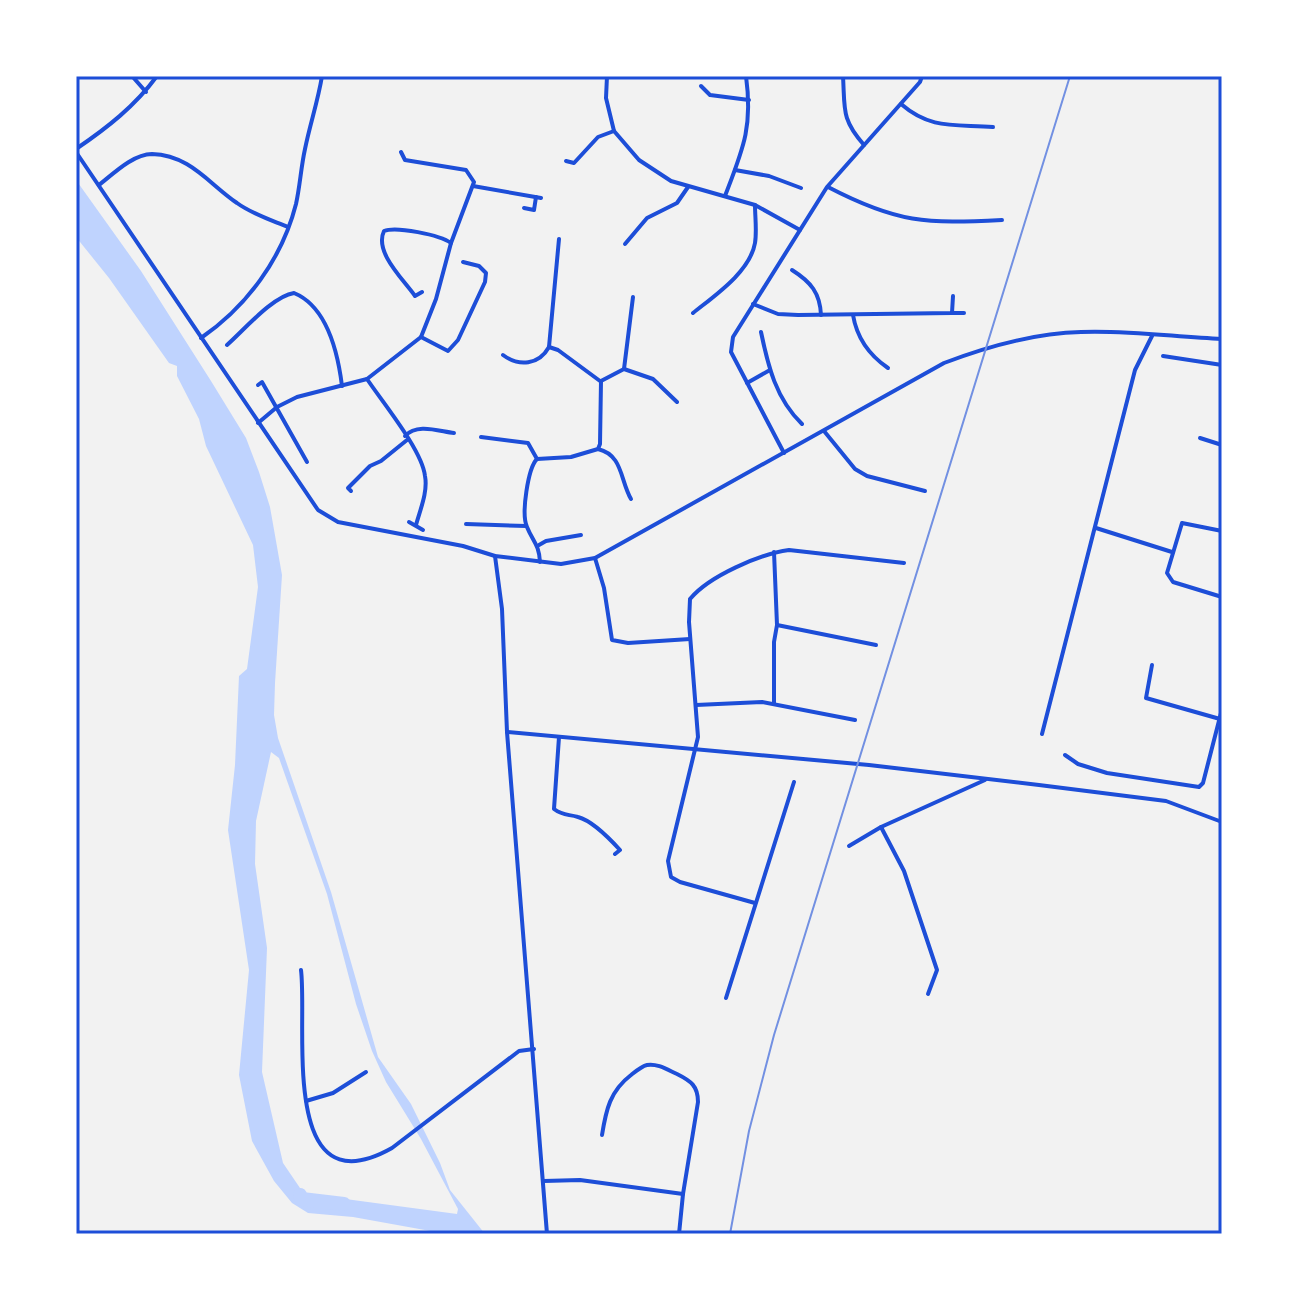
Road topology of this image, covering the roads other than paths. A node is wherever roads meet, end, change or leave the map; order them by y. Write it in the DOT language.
graph roads {
  1 [pos="132,76"];
  2 [pos="157,76"];
  3 [pos="322,76"];
  4 [pos="607,76"];
  5 [pos="746,76"];
  6 [pos="843,76"];
  7 [pos="922,76"];
  8 [pos="701,86"];
  9 [pos="146,92"];
  10 [pos="749,100"];
  11 [pos="901,104"];
  12 [pos="993,127"];
  13 [pos="614,131"];
  14 [pos="864,145"];
  15 [pos="76,150"];
  16 [pos="401,152"];
  17 [pos="566,161"];
  18 [pos="735,170"];
  19 [pos="99,185"];
  20 [pos="473,186"];
  21 [pos="688,187"];
  22 [pos="827,187"];
  23 [pos="801,188"];
  24 [pos="725,196"];
  25 [pos="755,205"];
  26 [pos="524,208"];
  27 [pos="1002,220"];
  28 [pos="288,227"];
  29 [pos="800,230"];
  30 [pos="559,239"];
  31 [pos="451,243"];
  32 [pos="625,244"];
  33 [pos="463,262"];
  34 [pos="792,270"];
  35 [pos="422,292"];
  36 [pos="953,296"];
  37 [pos="633,297"];
  38 [pos="753,304"];
  39 [pos="693,313"];
  40 [pos="952,313"];
  41 [pos="964,313"];
  42 [pos="821,315"];
  43 [pos="853,315"];
  44 [pos="233,329"];
  45 [pos="761,332"];
  46 [pos="238,335"];
  47 [pos="1152,336"];
  48 [pos="421,337"];
  49 [pos="201,338"];
  50 [pos="1222,339"];
  51 [pos="227,345"];
  52 [pos="549,347"];
  53 [pos="503,355"];
  54 [pos="1163,356"];
  55 [pos="1222,365"];
  56 [pos="888,368"];
  57 [pos="624,369"];
  58 [pos="770,370"];
  59 [pos="367,379"];
  60 [pos="601,381"];
  61 [pos="747,383"];
  62 [pos="258,385"];
  63 [pos="342,386"];
  64 [pos="677,402"];
  65 [pos="277,407"];
  66 [pos="258,423"];
  67 [pos="802,424"];
  68 [pos="824,431"];
  69 [pos="454,433"];
  70 [pos="481,437"];
  71 [pos="406,438"];
  72 [pos="1200,438"];
  73 [pos="1222,445"];
  74 [pos="598,449"];
  75 [pos="784,453"];
  76 [pos="537,459"];
  77 [pos="307,462"];
  78 [pos="351,491"];
  79 [pos="925,491"];
  80 [pos="631,499"];
  81 [pos="409,522"];
  82 [pos="466,524"];
  83 [pos="416,525"];
  84 [pos="526,526"];
  85 [pos="1096,528"];
  86 [pos="423,530"];
  87 [pos="1222,531"];
  88 [pos="581,535"];
  89 [pos="539,545"];
  90 [pos="774,552"];
  91 [pos="1172,552"];
  92 [pos="495,556"];
  93 [pos="595,558"];
  94 [pos="540,562"];
  95 [pos="904,563"];
  96 [pos="1222,597"];
  97 [pos="777,625"];
  98 [pos="690,639"];
  99 [pos="876,645"];
  100 [pos="1152,665"];
  101 [pos="774,704"];
  102 [pos="696,705"];
  103 [pos="1222,709"];
  104 [pos="1220,719"];
  105 [pos="855,720"];
  106 [pos="507,732"];
  107 [pos="1042,734"];
  108 [pos="559,737"];
  109 [pos="696,751"];
  110 [pos="1065,755"];
  111 [pos="987,779"];
  112 [pos="794,782"];
  113 [pos="1222,822"];
  114 [pos="881,827"];
  115 [pos="849,846"];
  116 [pos="615,854"];
  117 [pos="755,903"];
  118 [pos="301,970"];
  119 [pos="928,994"];
  120 [pos="726,998"];
  121 [pos="534,1049"];
  122 [pos="366,1072"];
  123 [pos="306,1101"];
  124 [pos="602,1135"];
  125 [pos="544,1181"];
  126 [pos="683,1194"];
  127 [pos="547,1234"];
  128 [pos="679,1234"];
  1 -- 9 [label="street"];
  2 -- 9 [label="street"];
  3 -- 28 [label="street"];
  4 -- 13 [label="street"];
  5 -- 10 [label="street"];
  6 -- 14 [label="street"];
  7 -- 11 [label="street"];
  8 -- 10 [label="street"];
  9 -- 15 [label="street"];
  10 -- 18 [label="street"];
  11 -- 12 [label="street"];
  11 -- 14 [label="street"];
  13 -- 17 [label="street"];
  13 -- 21 [label="street"];
  14 -- 22 [label="street"];
  15 -- 19 [label="street"];
  16 -- 20 [label="street"];
  18 -- 23 [label="street"];
  18 -- 24 [label="street"];
  19 -- 28 [label="street"];
  19 -- 49 [label="street"];
  20 -- 26 [label="street"];
  20 -- 31 [label="street"];
  21 -- 24 [label="street"];
  21 -- 32 [label="street"];
  22 -- 27 [label="street"];
  22 -- 29 [label="street"];
  24 -- 25 [label="street"];
  25 -- 29 [label="street"];
  25 -- 39 [label="street"];
  28 -- 49 [label="street"];
  29 -- 38 [label="street"];
  30 -- 52 [label="street"];
  31 -- 35 [label="street"];
  31 -- 48 [label="street"];
  33 -- 48 [label="street"];
  34 -- 42 [label="street"];
  36 -- 40 [label="street"];
  37 -- 57 [label="street"];
  38 -- 42 [label="street"];
  38 -- 61 [label="street"];
  40 -- 41 [label="street"];
  40 -- 43 [label="street"];
  42 -- 43 [label="street"];
  43 -- 56 [label="street"];
  44 -- 46 [label="street"];
  45 -- 58 [label="street"];
  46 -- 51 [label="street"];
  46 -- 63 [label="street"];
  47 -- 50 [label="street"];
  47 -- 68 [label="street"];
  47 -- 85 [label="street"];
  48 -- 59 [label="street"];
  49 -- 66 [label="street"];
  52 -- 53 [label="street"];
  52 -- 60 [label="street"];
  54 -- 55 [label="street"];
  57 -- 60 [label="street"];
  57 -- 64 [label="street"];
  58 -- 61 [label="street"];
  58 -- 67 [label="street"];
  59 -- 63 [label="street"];
  59 -- 71 [label="street"];
  60 -- 74 [label="street"];
  61 -- 75 [label="street"];
  62 -- 65 [label="street"];
  63 -- 65 [label="street"];
  65 -- 66 [label="street"];
  65 -- 77 [label="street"];
  66 -- 92 [label="street"];
  68 -- 75 [label="street"];
  68 -- 79 [label="street"];
  69 -- 71 [label="street"];
  70 -- 76 [label="street"];
  71 -- 78 [label="street"];
  71 -- 83 [label="street"];
  72 -- 73 [label="street"];
  74 -- 76 [label="street"];
  74 -- 80 [label="street"];
  75 -- 93 [label="street"];
  76 -- 84 [label="street"];
  81 -- 83 [label="street"];
  82 -- 84 [label="street"];
  83 -- 86 [label="street"];
  84 -- 89 [label="street"];
  85 -- 91 [label="street"];
  85 -- 107 [label="street"];
  87 -- 91 [label="street"];
  88 -- 89 [label="street"];
  89 -- 94 [label="street"];
  90 -- 95 [label="street"];
  90 -- 97 [label="street"];
  90 -- 98 [label="street"];
  91 -- 96 [label="street"];
  92 -- 94 [label="street"];
  92 -- 106 [label="street"];
  93 -- 94 [label="street"];
  93 -- 98 [label="street"];
  97 -- 99 [label="street"];
  97 -- 101 [label="street"];
  98 -- 102 [label="street"];
  100 -- 104 [label="street"];
  101 -- 102 [label="street"];
  101 -- 105 [label="street"];
  102 -- 109 [label="street"];
  103 -- 104 [label="street"];
  104 -- 110 [label="street"];
  106 -- 108 [label="street"];
  106 -- 121 [label="street"];
  108 -- 109 [label="street"];
  108 -- 116 [label="street"];
  109 -- 111 [label="street"];
  109 -- 117 [label="street"];
  111 -- 113 [label="street"];
  111 -- 114 [label="street"];
  112 -- 117 [label="street"];
  114 -- 115 [label="street"];
  114 -- 119 [label="street"];
  117 -- 120 [label="street"];
  118 -- 123 [label="street"];
  121 -- 123 [label="street"];
  121 -- 125 [label="street"];
  122 -- 123 [label="street"];
  124 -- 126 [label="street"];
  125 -- 126 [label="street"];
  125 -- 127 [label="street"];
  126 -- 128 [label="street"];
}
